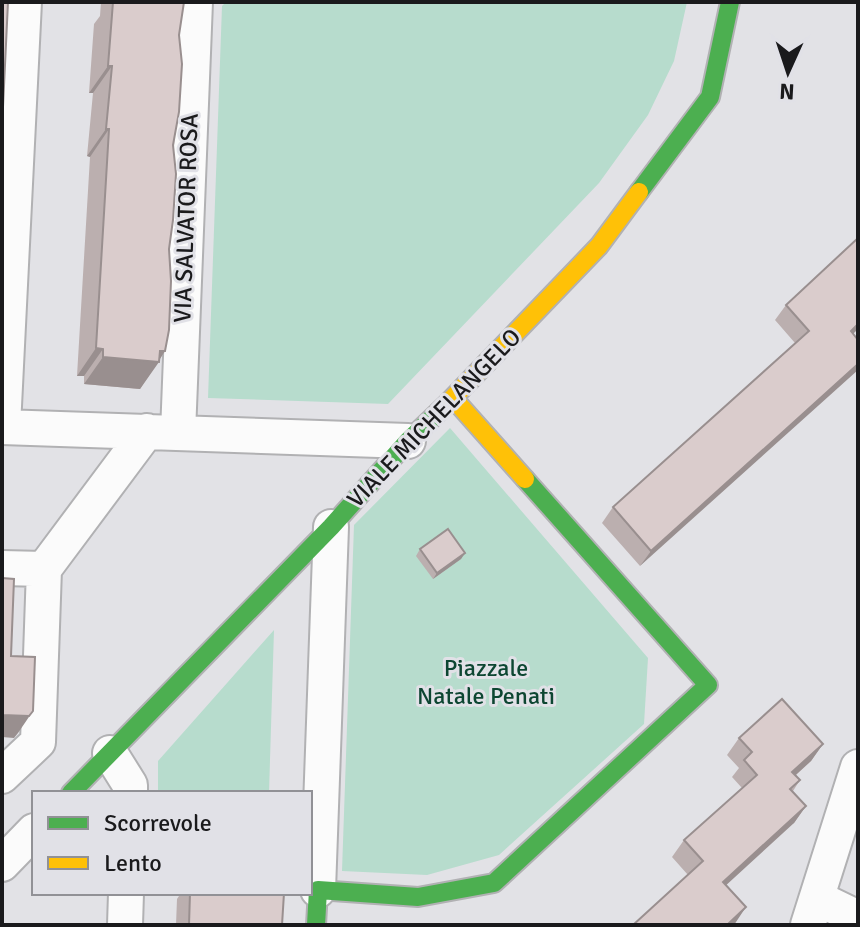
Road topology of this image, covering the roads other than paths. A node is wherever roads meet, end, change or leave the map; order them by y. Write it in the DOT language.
graph roads {
  1 [pos="24,2"];
  2 [pos="195,2"];
  3 [pos="730,2"];
  4 [pos="453,398"];
  5 [pos="2,427"];
  6 [pos="162,432"];
  7 [pos="408,441"];
  8 [pos="331,527"];
  9 [pos="2,568"];
  10 [pos="44,569"];
  11 [pos="110,753"];
  12 [pos="858,767"];
  13 [pos="2,776"];
  14 [pos="73,791"];
  15 [pos="130,791"];
  16 [pos="32,833"];
  17 [pos="2,864"];
  18 [pos="318,890"];
  19 [pos="126,895"];
  20 [pos="813,912"];
  21 [pos="858,918"];
  22 [pos="125,925"];
  23 [pos="316,925"];
  1 -- 5 [label="street"];
  2 -- 6 [label="street, VIA SALVATOR ROSA"];
  3 -- 4 [label="street, VIALE MICHELANGELO"];
  4 -- 7 [label="street, VIALE MICHELANGELO"];
  4 -- 18 [label="street"];
  5 -- 6 [label="street"];
  6 -- 7 [label="street"];
  6 -- 10 [label="street"];
  7 -- 8 [label="street, VIALE MICHELANGELO"];
  8 -- 11 [label="street, VIALE MICHELANGELO"];
  8 -- 18 [label="street"];
  9 -- 10 [label="street"];
  10 -- 13 [label="street"];
  11 -- 14 [label="street, VIALE MICHELANGELO"];
  11 -- 15 [label="street"];
  12 -- 20 [label="street"];
  16 -- 17 [label="street"];
  18 -- 23 [label="street"];
  19 -- 22 [label="street"];
  20 -- 21 [label="street"];
}
